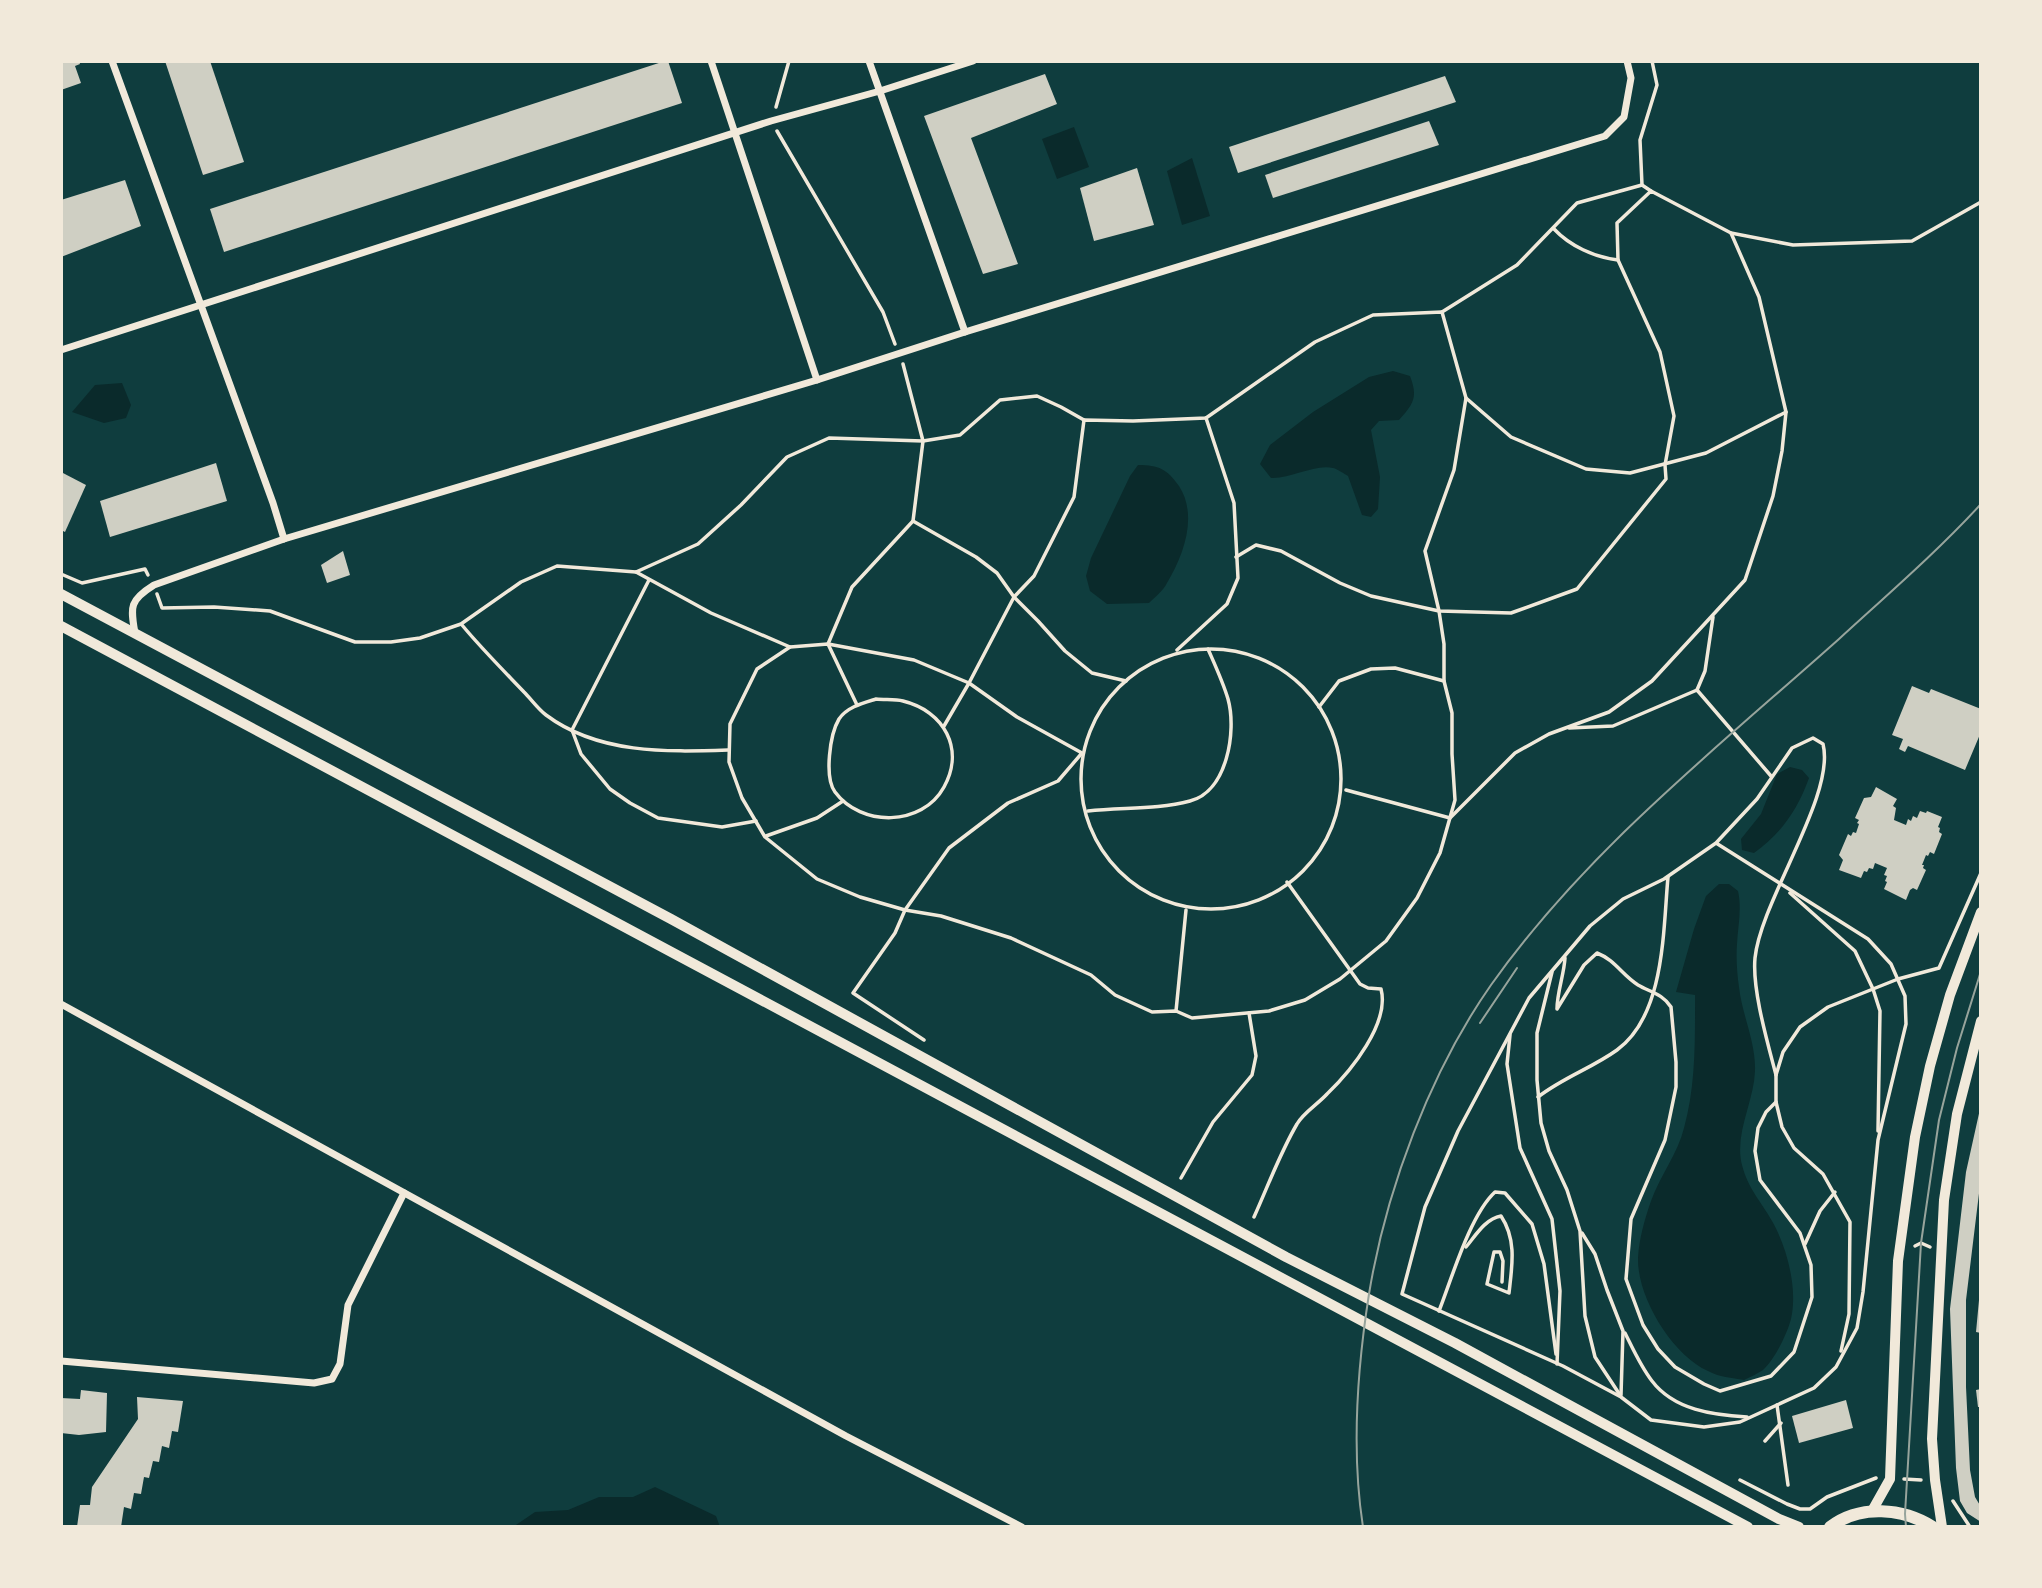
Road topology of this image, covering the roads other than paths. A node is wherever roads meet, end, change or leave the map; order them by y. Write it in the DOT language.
graph roads {
  1 [pos="112,61"];
  2 [pos="711,61"];
  3 [pos="869,61"];
  4 [pos="973,61"];
  5 [pos="1627,61"];
  6 [pos="880,91"];
  7 [pos="736,134"];
  8 [pos="201,305"];
  9 [pos="965,332"];
  10 [pos="61,350"];
  11 [pos="817,380"];
  12 [pos="284,540"];
  13 [pos="61,594"];
  14 [pos="61,626"];
  15 [pos="135,633"];
  16 [pos="1981,912"];
  17 [pos="61,1004"];
  18 [pos="1981,1021"];
  19 [pos="404,1193"];
  20 [pos="61,1361"];
  21 [pos="1872,1511"];
  22 [pos="1022,1527"];
  23 [pos="1748,1527"];
  24 [pos="1799,1527"];
  25 [pos="1830,1527"];
  26 [pos="1933,1527"];
  27 [pos="1942,1527"];
  1 -- 8 [label="street"];
  2 -- 7 [label="street"];
  3 -- 6 [label="street"];
  4 -- 6 [label="street"];
  5 -- 9 [label="street"];
  6 -- 7 [label="street"];
  6 -- 9 [label="street"];
  7 -- 8 [label="street"];
  7 -- 11 [label="street"];
  8 -- 10 [label="street"];
  8 -- 12 [label="street"];
  9 -- 11 [label="street"];
  11 -- 12 [label="street"];
  12 -- 15 [label="street"];
  13 -- 15 [label="street"];
  14 -- 23 [label="street"];
  15 -- 24 [label="street"];
  16 -- 21 [label="street"];
  17 -- 19 [label="street"];
  18 -- 27 [label="street"];
  19 -- 20 [label="street"];
  19 -- 22 [label="street"];
  21 -- 25 [label="main road"];
  21 -- 26 [label="main road"];
}
